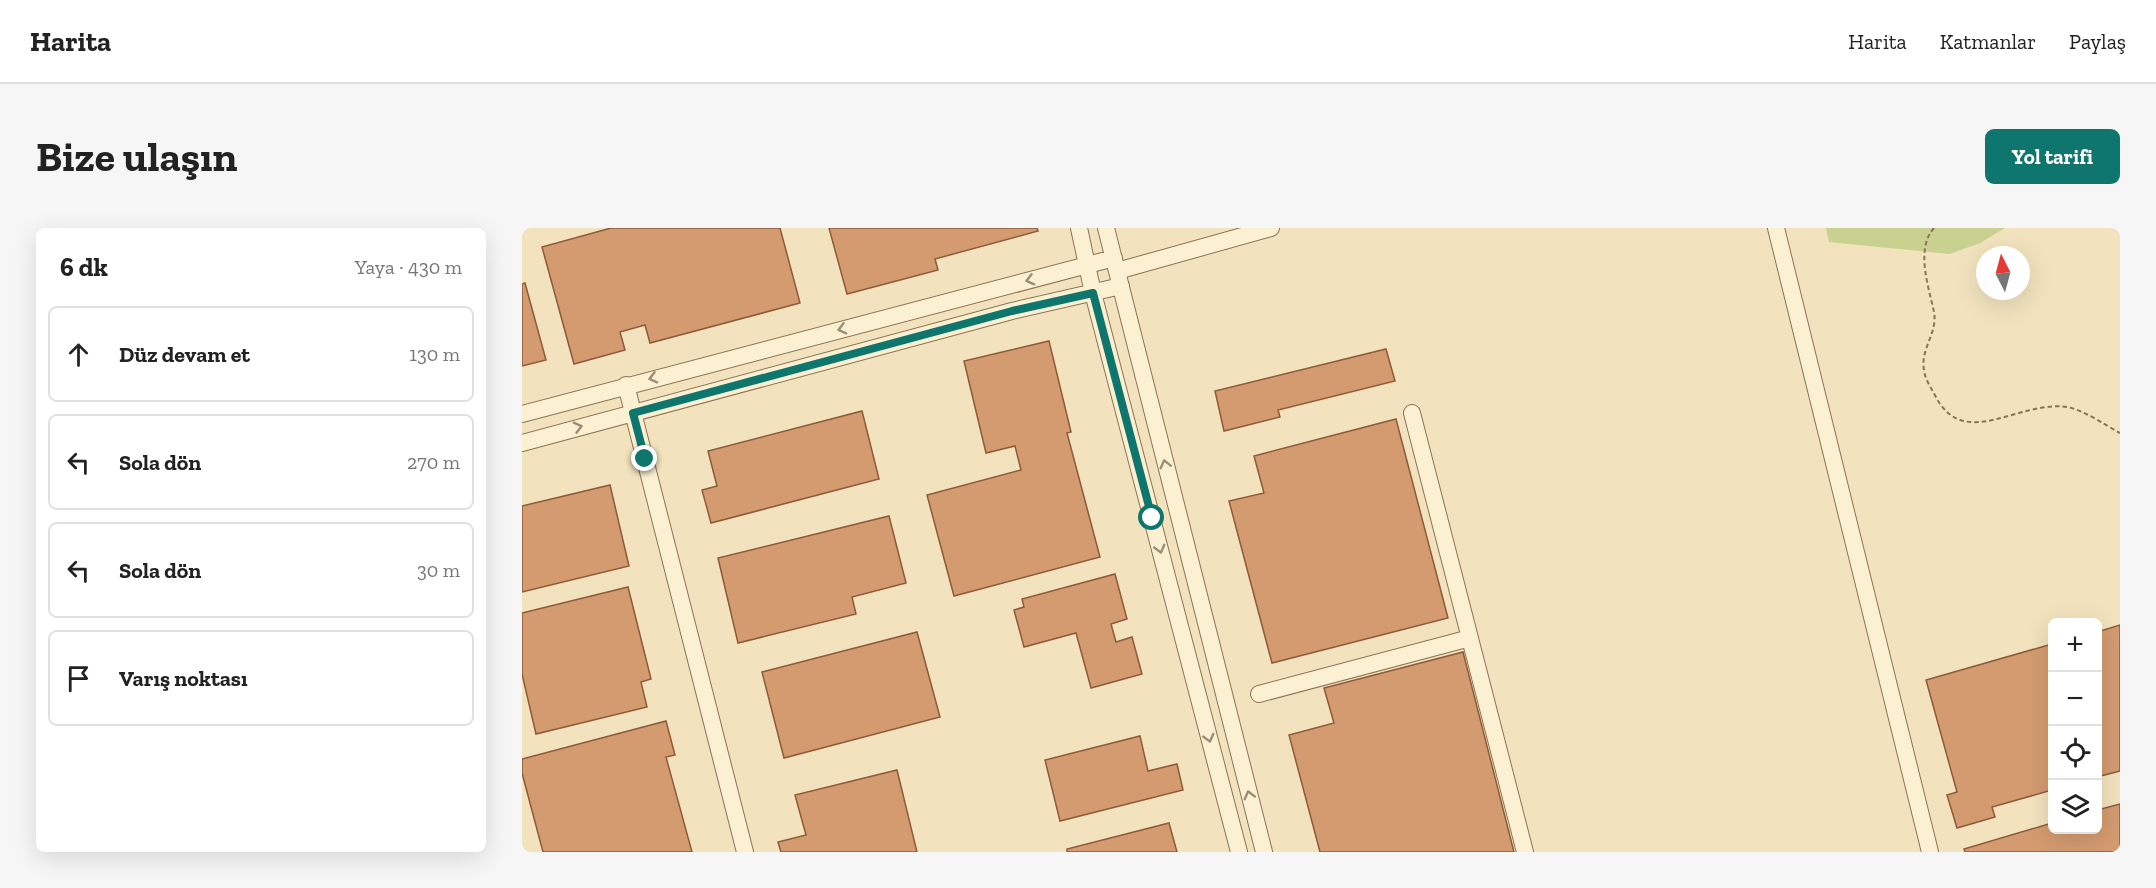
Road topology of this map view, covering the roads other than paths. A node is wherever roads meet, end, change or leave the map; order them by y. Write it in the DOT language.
graph roads {
  1 [pos="1079,228"];
  2 [pos="1106,228"];
  3 [pos="1271,228"];
  4 [pos="1776,228"];
  5 [pos="1087,265"];
  6 [pos="1117,272"];
  7 [pos="1093,293"];
  8 [pos="626,386"];
  9 [pos="633,413"];
  10 [pos="1412,413"];
  11 [pos="522,414"];
  12 [pos="522,443"];
  13 [pos="1204,624"];
  14 [pos="1181,630"];
  15 [pos="1470,638"];
  16 [pos="1260,694"];
  17 [pos="745,852"];
  18 [pos="1239,852"];
  19 [pos="1264,852"];
  20 [pos="1526,852"];
  21 [pos="1930,852"];
  1 -- 5 [label="street"];
  2 -- 6 [label="street"];
  3 -- 6 [label="street"];
  4 -- 21 [label="street"];
  5 -- 6 [label="street"];
  5 -- 7 [label="street"];
  5 -- 8 [label="street, one-way"];
  6 -- 7 [label="street"];
  13 -- 6 [label="street, one-way"];
  7 -- 9 [label="street"];
  7 -- 14 [label="street, one-way"];
  8 -- 9 [label="street"];
  8 -- 11 [label="street"];
  12 -- 9 [label="street, one-way"];
  9 -- 17 [label="street"];
  10 -- 15 [label="street"];
  13 -- 14 [label="street"];
  19 -- 13 [label="street, one-way"];
  14 -- 18 [label="street, one-way"];
  15 -- 16 [label="street"];
  15 -- 20 [label="street"];
}
